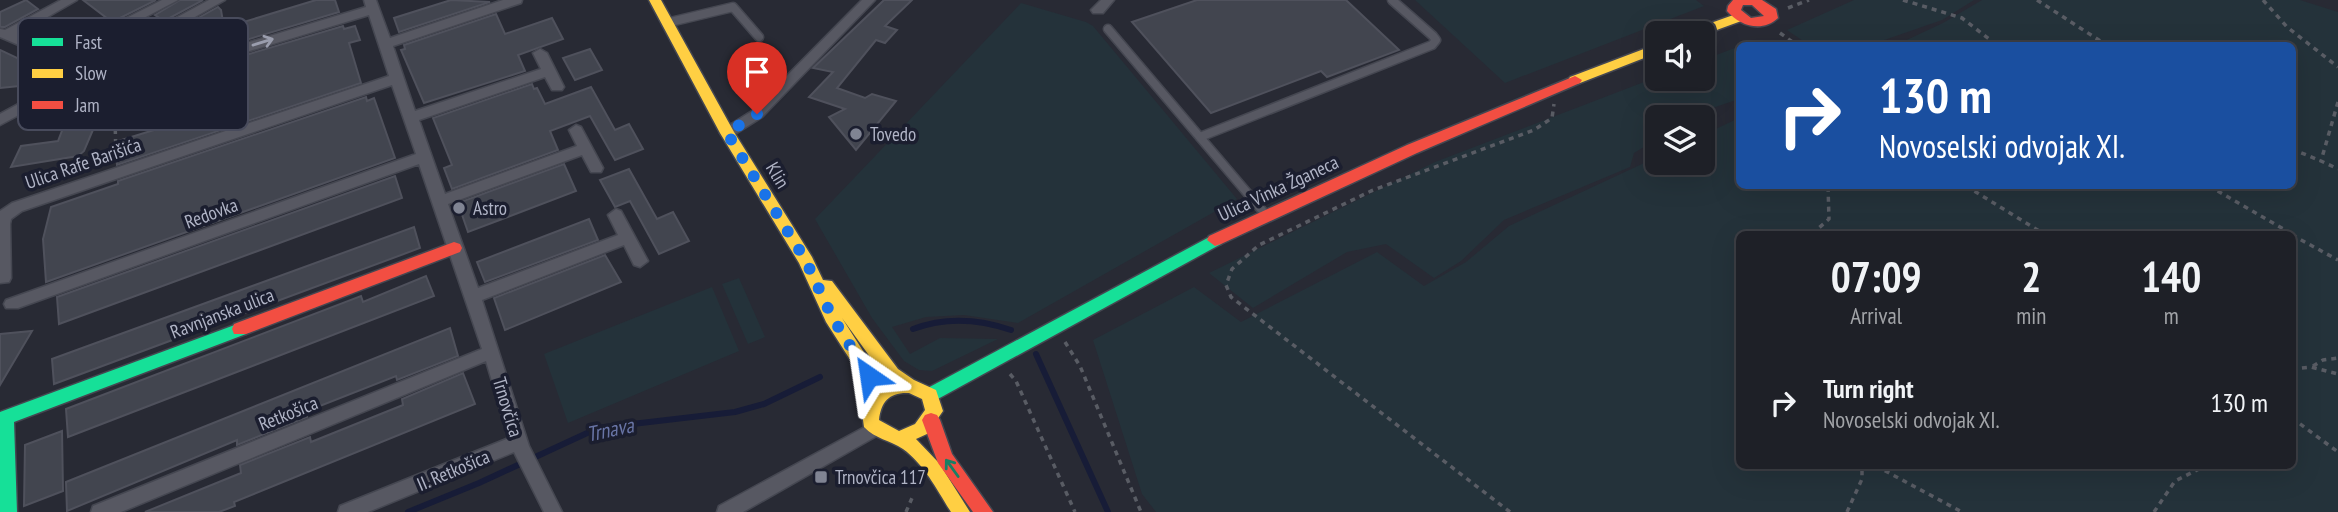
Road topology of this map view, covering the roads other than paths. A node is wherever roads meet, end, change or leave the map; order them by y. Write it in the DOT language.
graph roads {
  1 [pos="71,0"];
  2 [pos="172,0"];
  3 [pos="219,0"];
  4 [pos="516,0"];
  5 [pos="655,0"];
  6 [pos="869,0"];
  7 [pos="1392,0"];
  8 [pos="372,4"];
  9 [pos="1736,7"];
  10 [pos="1771,9"];
  11 [pos="524,16"];
  12 [pos="35,18"];
  13 [pos="137,18"];
  14 [pos="186,18"];
  15 [pos="1714,21"];
  16 [pos="666,23"];
  17 [pos="1108,29"];
  18 [pos="759,37"];
  19 [pos="384,44"];
  20 [pos="248,45"];
  21 [pos="540,53"];
  22 [pos="1645,53"];
  23 [pos="548,71"];
  24 [pos="396,79"];
  25 [pos="557,87"];
  26 [pos="18,110"];
  27 [pos="411,117"];
  28 [pos="0,120"];
  29 [pos="248,128"];
  30 [pos="243,130"];
  31 [pos="576,131"];
  32 [pos="727,133"];
  33 [pos="1200,137"];
  34 [pos="585,149"];
  35 [pos="424,158"];
  36 [pos="596,168"];
  37 [pos="439,202"];
  38 [pos="616,215"];
  39 [pos="1266,215"];
  40 [pos="628,237"];
  41 [pos="454,248"];
  42 [pos="640,261"];
  43 [pos="806,261"];
  44 [pos="3,278"];
  45 [pos="473,297"];
  46 [pos="12,304"];
  47 [pos="492,352"];
  48 [pos="907,384"];
  49 [pos="930,395"];
  50 [pos="870,406"];
  51 [pos="931,420"];
  52 [pos="874,429"];
  53 [pos="900,438"];
  54 [pos="520,445"];
  55 [pos="8,512"];
  56 [pos="100,512"];
  57 [pos="347,512"];
  58 [pos="553,512"];
  59 [pos="726,512"];
  60 [pos="961,512"];
  61 [pos="984,512"];
  1 -- 12 [label="street"];
  2 -- 13 [label="street"];
  3 -- 14 [label="street"];
  4 -- 11 [label="street"];
  4 -- 19 [label="street"];
  5 -- 16 [label="street, Klin"];
  6 -- 32 [label="street"];
  7 -- 33 [label="lane"];
  8 -- 19 [label="street, Trnovčica"];
  20 -- 8 [label="street, one-way"];
  9 -- 10 [label="street"];
  9 -- 15 [label="street"];
  16 -- 18 [label="lane"];
  16 -- 32 [label="street, Klin"];
  17 -- 33 [label="lane"];
  19 -- 24 [label="street, Trnovčica"];
  21 -- 23 [label="street"];
  22 -- 39 [label="street, Ulica Vinka Žganeca"];
  23 -- 25 [label="street"];
  23 -- 27 [label="street"];
  24 -- 27 [label="street, Trnovčica"];
  24 -- 29 [label="street, Ulica Rafe Barišića"];
  26 -- 28 [label="street"];
  27 -- 35 [label="street, Trnovčica"];
  30 -- 44 [label="street, Ulica Rafe Barišića"];
  31 -- 34 [label="street"];
  32 -- 43 [label="street, Klin"];
  33 -- 39 [label="lane"];
  34 -- 36 [label="street"];
  34 -- 37 [label="street"];
  35 -- 37 [label="street, Trnovčica"];
  35 -- 46 [label="street, Redovka"];
  37 -- 41 [label="street, Trnovčica"];
  38 -- 40 [label="street"];
  39 -- 49 [label="street, Ulica Vinka Žganeca"];
  40 -- 42 [label="street"];
  40 -- 45 [label="street"];
  41 -- 45 [label="street, Trnovčica"];
  41 -- 55 [label="street, Ravnjanska ulica"];
  43 -- 48 [label="street, Klin"];
  43 -- 50 [label="street, Klin"];
  45 -- 47 [label="street, Trnovčica"];
  47 -- 54 [label="street, Trnovčica"];
  47 -- 56 [label="street, Retkošica"];
  48 -- 49 [label="street"];
  48 -- 50 [label="street"];
  49 -- 51 [label="street"];
  50 -- 52 [label="street"];
  51 -- 53 [label="street"];
  61 -- 51 [label="street, one-way"];
  52 -- 53 [label="street"];
  52 -- 59 [label="street"];
  53 -- 60 [label="street"];
  54 -- 57 [label="street, II. Retkošica"];
  54 -- 58 [label="street, Trnovčica"];
}
